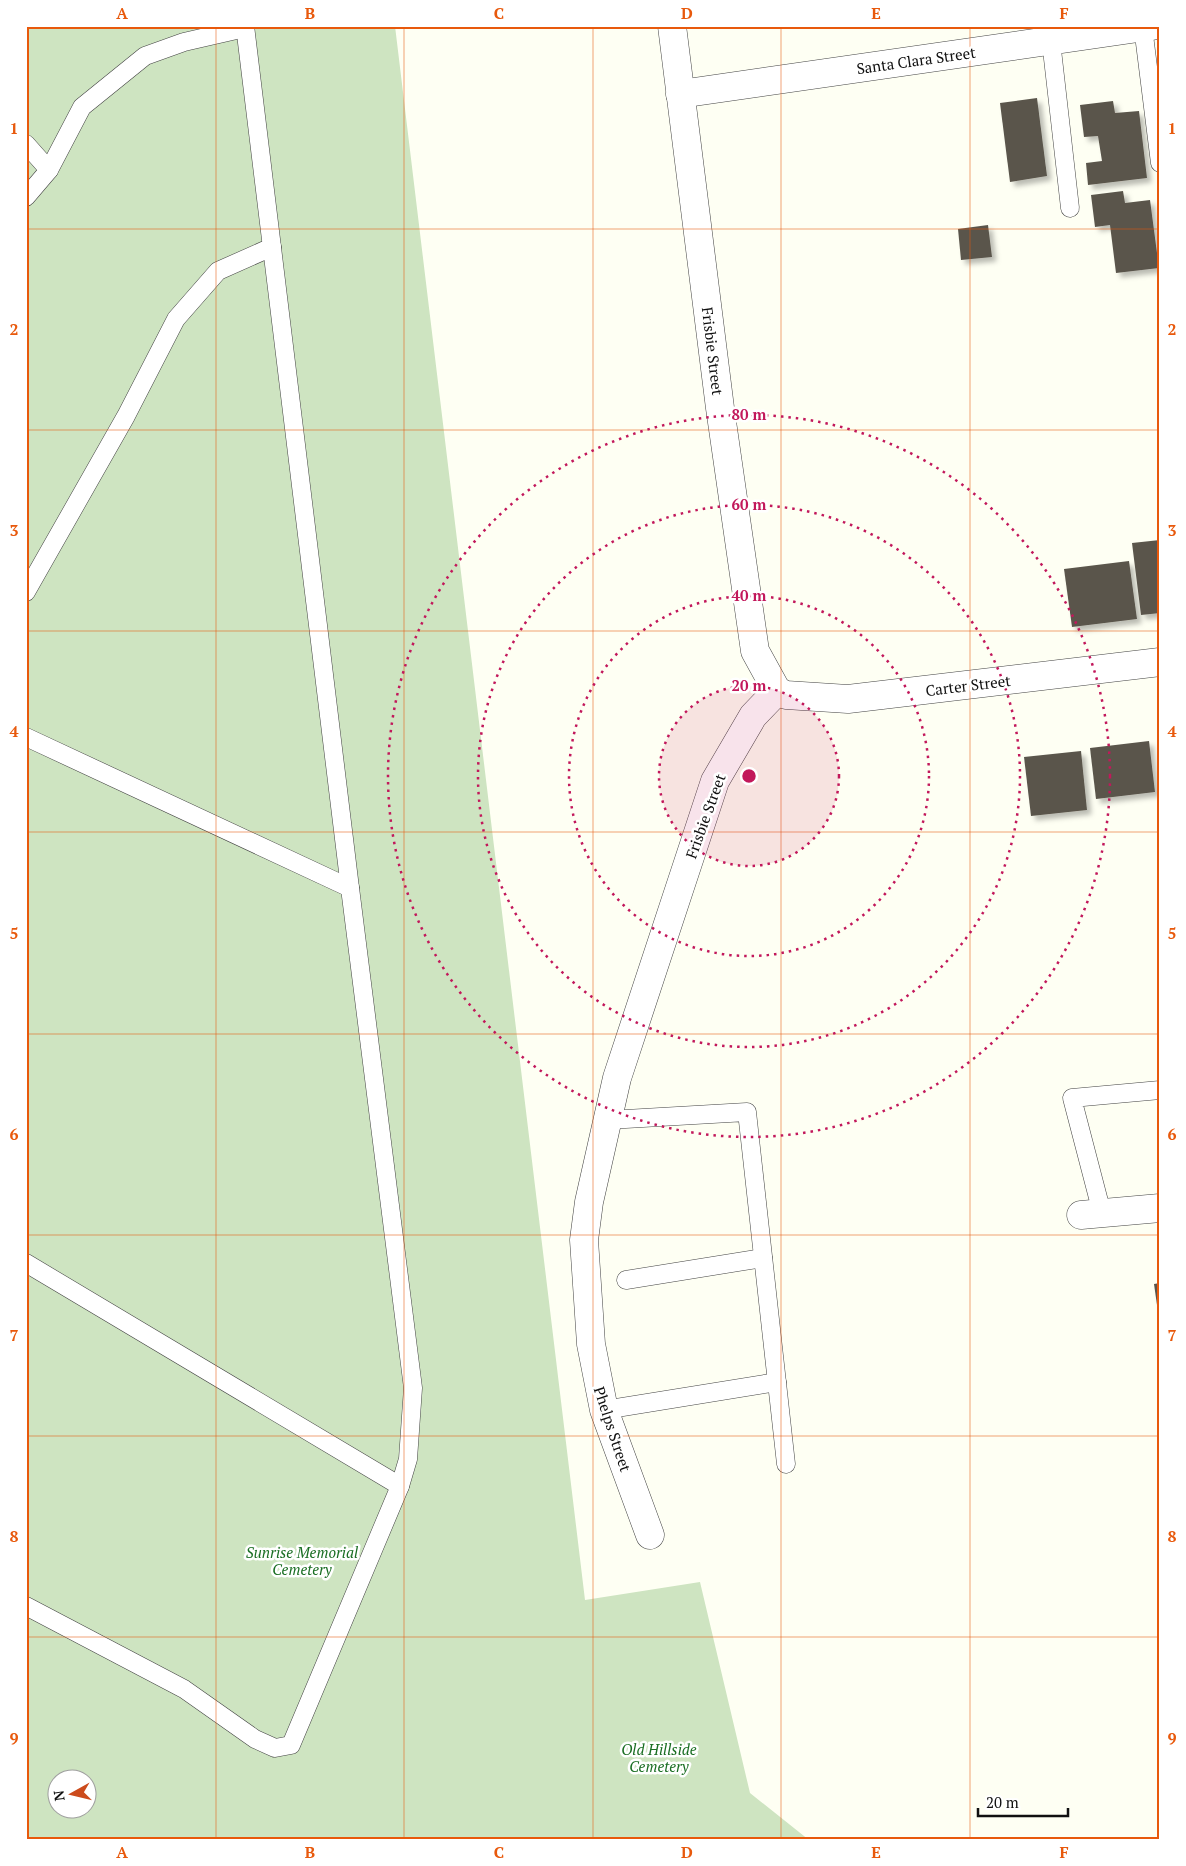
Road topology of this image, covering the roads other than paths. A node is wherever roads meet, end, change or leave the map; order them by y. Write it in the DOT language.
graph roads {
  1 [pos="672,26"];
  2 [pos="245,27"];
  3 [pos="1148,27"];
  4 [pos="1051,41"];
  5 [pos="680,94"];
  6 [pos="26,144"];
  7 [pos="1160,163"];
  8 [pos="49,170"];
  9 [pos="26,197"];
  10 [pos="1070,208"];
  11 [pos="272,247"];
  12 [pos="26,592"];
  13 [pos="1160,662"];
  14 [pos="777,691"];
  15 [pos="26,737"];
  16 [pos="350,888"];
  17 [pos="1160,1090"];
  18 [pos="608,1120"];
  19 [pos="1160,1208"];
  20 [pos="1091,1214"];
  21 [pos="763,1258"];
  22 [pos="26,1263"];
  23 [pos="626,1280"];
  24 [pos="589,1320"];
  25 [pos="777,1382"];
  26 [pos="604,1410"];
  27 [pos="786,1464"];
  28 [pos="400,1486"];
  29 [pos="650,1535"];
  30 [pos="26,1606"];
  1 -- 5 [label="street, Frisbie Street"];
  2 -- 8 [label="lane"];
  2 -- 11 [label="lane"];
  3 -- 4 [label="street, Santa Clara Street"];
  3 -- 7 [label="lane"];
  4 -- 5 [label="street, Santa Clara Street"];
  4 -- 10 [label="lane"];
  5 -- 14 [label="street, Frisbie Street"];
  6 -- 8 [label="lane"];
  8 -- 9 [label="lane"];
  11 -- 12 [label="lane"];
  11 -- 16 [label="lane"];
  13 -- 14 [label="street, Carter Street"];
  14 -- 18 [label="street, Frisbie Street"];
  15 -- 16 [label="lane"];
  16 -- 28 [label="lane"];
  17 -- 20 [label="lane"];
  18 -- 21 [label="lane"];
  18 -- 24 [label="street, Frisbie Street"];
  19 -- 20 [label="street"];
  21 -- 23 [label="lane"];
  21 -- 25 [label="lane"];
  22 -- 28 [label="lane"];
  24 -- 26 [label="street, Phelps Street"];
  25 -- 26 [label="lane"];
  25 -- 27 [label="lane"];
  26 -- 29 [label="street, Phelps Street"];
  28 -- 30 [label="lane"];
}
